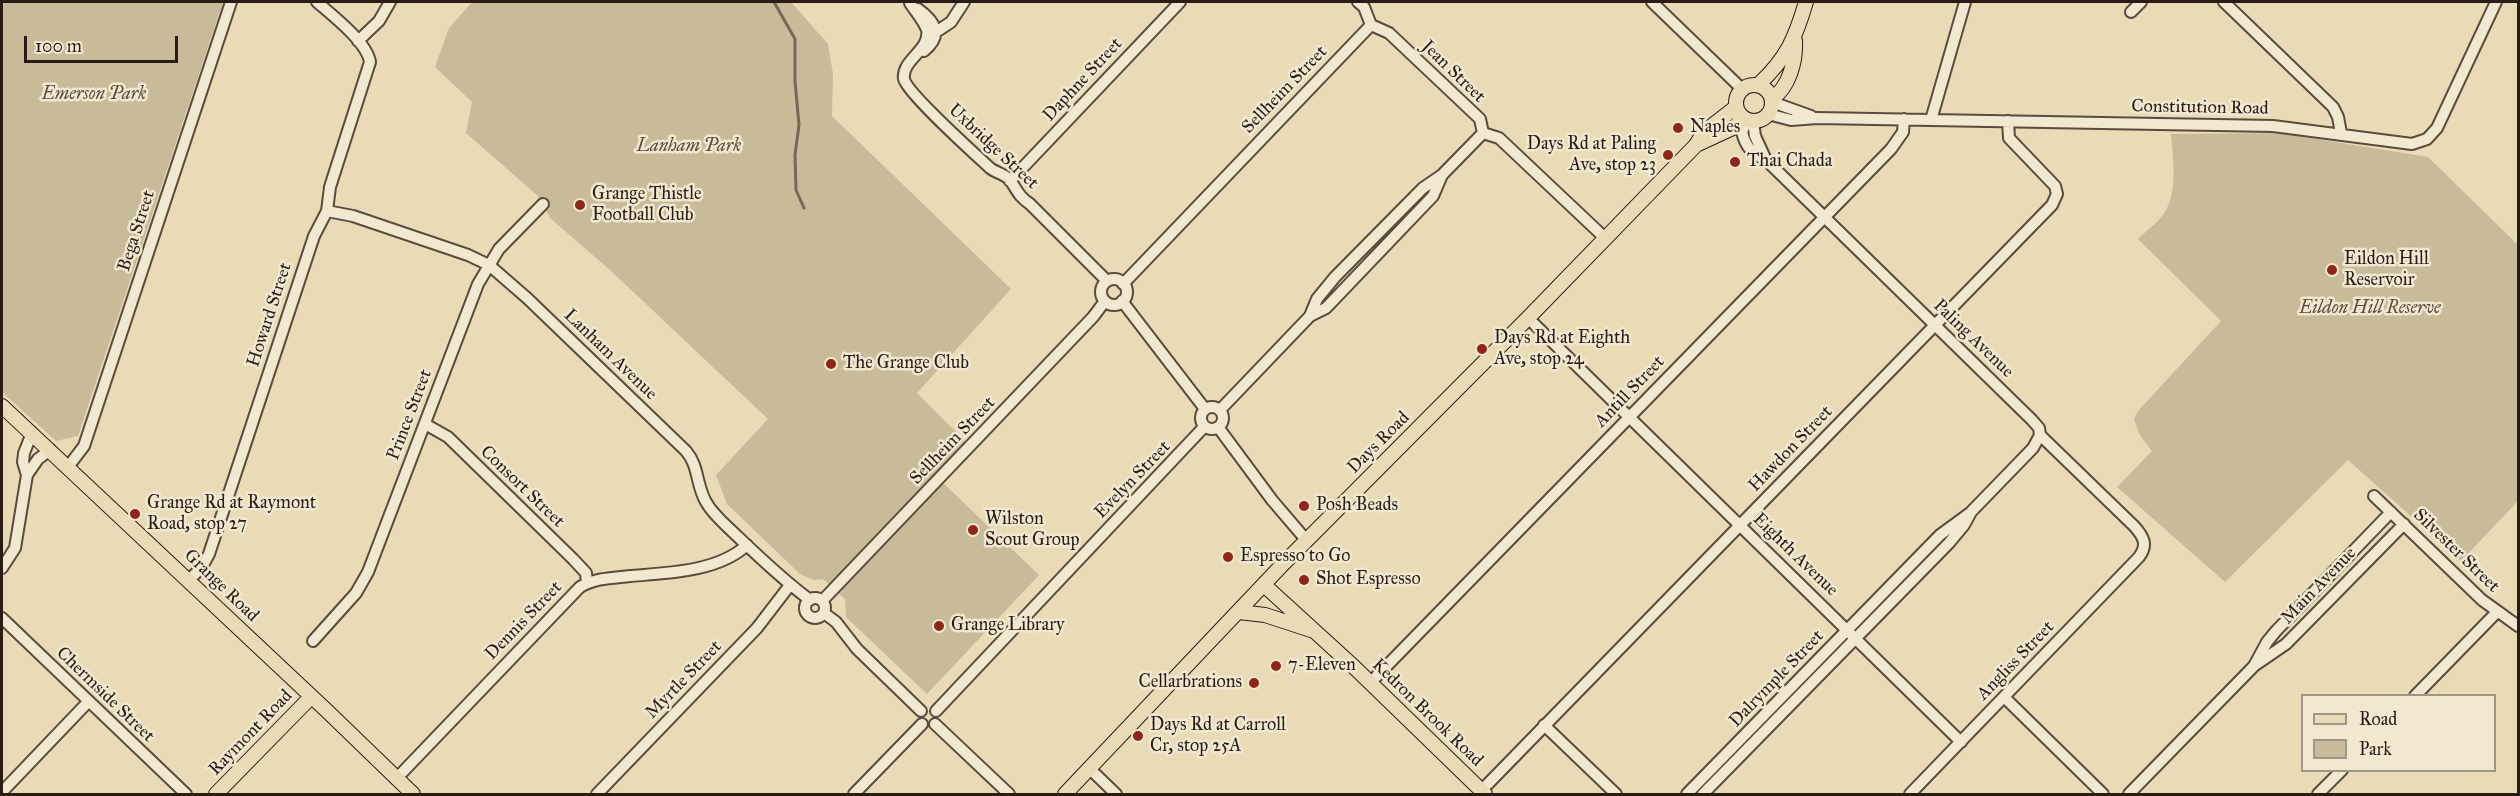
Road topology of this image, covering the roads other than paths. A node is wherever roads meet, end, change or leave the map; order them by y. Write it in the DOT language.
graph roads {
  1 [pos="231,2"];
  2 [pos="317,2"];
  3 [pos="390,2"];
  4 [pos="909,2"];
  5 [pos="1180,2"];
  6 [pos="1358,2"];
  7 [pos="1652,2"];
  8 [pos="1806,2"];
  9 [pos="1965,2"];
  10 [pos="2141,2"];
  11 [pos="2224,2"];
  12 [pos="2496,2"];
  13 [pos="963,4"];
  14 [pos="2131,12"];
  15 [pos="1371,25"];
  16 [pos="931,26"];
  17 [pos="1795,39"];
  18 [pos="358,41"];
  19 [pos="1758,86"];
  20 [pos="1742,89"];
  21 [pos="1771,105"];
  22 [pos="1745,117"];
  23 [pos="1904,119"];
  24 [pos="1931,120"];
  25 [pos="2008,121"];
  26 [pos="1484,133"];
  27 [pos="2341,133"];
  28 [pos="1010,181"];
  29 [pos="543,204"];
  30 [pos="327,211"];
  31 [pos="1824,217"];
  32 [pos="1605,238"];
  33 [pos="489,265"];
  34 [pos="1107,280"];
  35 [pos="1124,284"];
  36 [pos="1122,301"];
  37 [pos="1105,302"];
  38 [pos="1528,318"];
  39 [pos="1935,325"];
  40 [pos="2,406"];
  41 [pos="1205,409"];
  42 [pos="1220,410"];
  43 [pos="1629,417"];
  44 [pos="425,424"];
  45 [pos="1204,427"];
  46 [pos="1218,428"];
  47 [pos="32,433"];
  48 [pos="2040,435"];
  49 [pos="50,450"];
  50 [pos="68,467"];
  51 [pos="27,475"];
  52 [pos="2374,496"];
  53 [pos="2391,512"];
  54 [pos="1970,513"];
  55 [pos="1739,524"];
  56 [pos="2404,524"];
  57 [pos="1307,541"];
  58 [pos="747,545"];
  59 [pos="2145,548"];
  60 [pos="2,568"];
  61 [pos="189,580"];
  62 [pos="587,583"];
  63 [pos="790,585"];
  64 [pos="1264,585"];
  65 [pos="810,600"];
  66 [pos="822,601"];
  67 [pos="1239,612"];
  68 [pos="2497,612"];
  69 [pos="824,613"];
  70 [pos="2,618"];
  71 [pos="2516,620"];
  72 [pos="1848,630"];
  73 [pos="1316,631"];
  74 [pos="1856,638"];
  75 [pos="313,641"];
  76 [pos="2254,666"];
  77 [pos="1370,683"];
  78 [pos="2417,694"];
  79 [pos="311,697"];
  80 [pos="2004,697"];
  81 [pos="88,702"];
  82 [pos="921,711"];
  83 [pos="936,711"];
  84 [pos="922,724"];
  85 [pos="935,724"];
  86 [pos="1544,725"];
  87 [pos="1961,742"];
  88 [pos="1089,768"];
  89 [pos="2341,772"];
  90 [pos="396,779"];
  91 [pos="2,792"];
  92 [pos="1483,793"];
  93 [pos="186,795"];
  94 [pos="216,795"];
  95 [pos="413,795"];
  96 [pos="597,795"];
  97 [pos="854,795"];
  98 [pos="1009,795"];
  99 [pos="1065,795"];
  100 [pos="1116,795"];
  101 [pos="1616,795"];
  102 [pos="1687,795"];
  103 [pos="1703,795"];
  104 [pos="1910,795"];
  105 [pos="2103,795"];
  106 [pos="2129,795"];
  107 [pos="2318,795"];
  1 -- 50 [label="street, Bega Street"];
  2 -- 18 [label="street"];
  3 -- 18 [label="street"];
  4 -- 16 [label="street"];
  5 -- 28 [label="street, Daphne Street"];
  6 -- 15 [label="street, Jean Street"];
  7 -- 20 [label="street"];
  8 -- 17 [label="main road"];
  9 -- 24 [label="street"];
  10 -- 14 [label="street"];
  11 -- 27 [label="street"];
  12 -- 27 [label="street, Constitution Road"];
  13 -- 16 [label="street"];
  15 -- 26 [label="street, Jean Street"];
  15 -- 35 [label="street, Sellheim Street"];
  16 -- 28 [label="street, Uxbridge Street"];
  17 -- 19 [label="main road"];
  17 -- 21 [label="main road"];
  18 -- 30 [label="street, Howard Street"];
  19 -- 20 [label="main road"];
  19 -- 21 [label="main road"];
  20 -- 22 [label="main road"];
  21 -- 22 [label="main road"];
  21 -- 23 [label="street, Constitution Road"];
  22 -- 31 [label="street, Paling Avenue"];
  22 -- 32 [label="main road, Days Road"];
  23 -- 24 [label="street, Constitution Road"];
  23 -- 31 [label="street, Antill Street"];
  24 -- 25 [label="street, Constitution Road"];
  25 -- 27 [label="street, Constitution Road"];
  25 -- 39 [label="street, Hawdon Street"];
  26 -- 32 [label="street, Jean Street"];
  26 -- 42 [label="street"];
  28 -- 34 [label="street, Uxbridge Street"];
  29 -- 33 [label="street, Prince Street"];
  30 -- 33 [label="street, Lanham Avenue"];
  30 -- 61 [label="street, Howard Street"];
  31 -- 39 [label="street, Paling Avenue"];
  31 -- 43 [label="street, Antill Street"];
  32 -- 38 [label="main road, Days Road"];
  33 -- 44 [label="street, Prince Street"];
  33 -- 58 [label="street, Lanham Avenue"];
  34 -- 35 [label="street"];
  34 -- 37 [label="street"];
  35 -- 36 [label="street"];
  36 -- 37 [label="street"];
  36 -- 41 [label="street"];
  37 -- 66 [label="street, Sellheim Street"];
  38 -- 43 [label="street, Eighth Avenue"];
  38 -- 57 [label="main road, Days Road"];
  39 -- 48 [label="street, Paling Avenue"];
  39 -- 55 [label="street, Hawdon Street"];
  40 -- 47 [label="main road, Grange Road"];
  41 -- 42 [label="street"];
  41 -- 45 [label="street"];
  42 -- 46 [label="street"];
  43 -- 55 [label="street, Eighth Avenue"];
  43 -- 77 [label="street, Antill Street"];
  44 -- 62 [label="street, Consort Street"];
  44 -- 75 [label="street, Prince Street"];
  45 -- 46 [label="street"];
  45 -- 83 [label="street, Evelyn Street"];
  46 -- 57 [label="street"];
  47 -- 49 [label="main road, Grange Road"];
  47 -- 51 [label="street"];
  48 -- 54 [label="street, Dalrymple Street"];
  48 -- 59 [label="street, Paling Avenue"];
  49 -- 50 [label="main road, Grange Road"];
  49 -- 51 [label="street"];
  50 -- 61 [label="main road, Grange Road"];
  51 -- 60 [label="street"];
  52 -- 53 [label="street, Silvester Street"];
  53 -- 56 [label="street, Silvester Street"];
  53 -- 76 [label="street, Main Avenue"];
  54 -- 72 [label="street, Dalrymple Street"];
  54 -- 74 [label="street, Dalrymple Street"];
  55 -- 72 [label="street, Eighth Avenue"];
  55 -- 86 [label="street, Hawdon Street"];
  56 -- 68 [label="street, Silvester Street"];
  56 -- 76 [label="street, Main Avenue"];
  57 -- 64 [label="main road, Days Road"];
  58 -- 62 [label="street, Dennis Street"];
  58 -- 63 [label="street, Lanham Avenue"];
  59 -- 80 [label="street, Angliss Street"];
  61 -- 79 [label="main road, Grange Road"];
  62 -- 90 [label="street, Dennis Street"];
  63 -- 65 [label="street, Lanham Avenue"];
  63 -- 96 [label="street, Myrtle Street"];
  64 -- 67 [label="main road, Days Road"];
  64 -- 73 [label="main road, Kedron Brook Road"];
  65 -- 66 [label="street"];
  65 -- 69 [label="street"];
  66 -- 69 [label="street"];
  67 -- 73 [label="main road"];
  67 -- 88 [label="main road, Days Road"];
  68 -- 71 [label="street, Silvester Street"];
  68 -- 78 [label="street"];
  69 -- 82 [label="street"];
  70 -- 81 [label="street, Chermside Street"];
  72 -- 74 [label="street, Eighth Avenue"];
  72 -- 102 [label="street, Dalrymple Street"];
  73 -- 77 [label="main road, Kedron Brook Road"];
  74 -- 87 [label="street, Eighth Avenue"];
  74 -- 103 [label="street, Dalrymple Street"];
  76 -- 106 [label="street, Main Avenue"];
  77 -- 92 [label="main road, Kedron Brook Road"];
  79 -- 90 [label="main road, Grange Road"];
  79 -- 94 [label="main road, Raymont Road"];
  80 -- 87 [label="street, Angliss Street"];
  80 -- 105 [label="street"];
  81 -- 91 [label="street"];
  81 -- 93 [label="street, Chermside Street"];
  82 -- 83 [label="street"];
  82 -- 84 [label="street"];
  83 -- 85 [label="street"];
  84 -- 85 [label="street"];
  84 -- 97 [label="street"];
  85 -- 98 [label="street"];
  86 -- 92 [label="street, Hawdon Street"];
  86 -- 101 [label="street"];
  87 -- 104 [label="street, Angliss Street"];
  88 -- 99 [label="main road, Days Road"];
  88 -- 100 [label="street"];
  89 -- 107 [label="street"];
  90 -- 95 [label="main road, Grange Road"];
}
